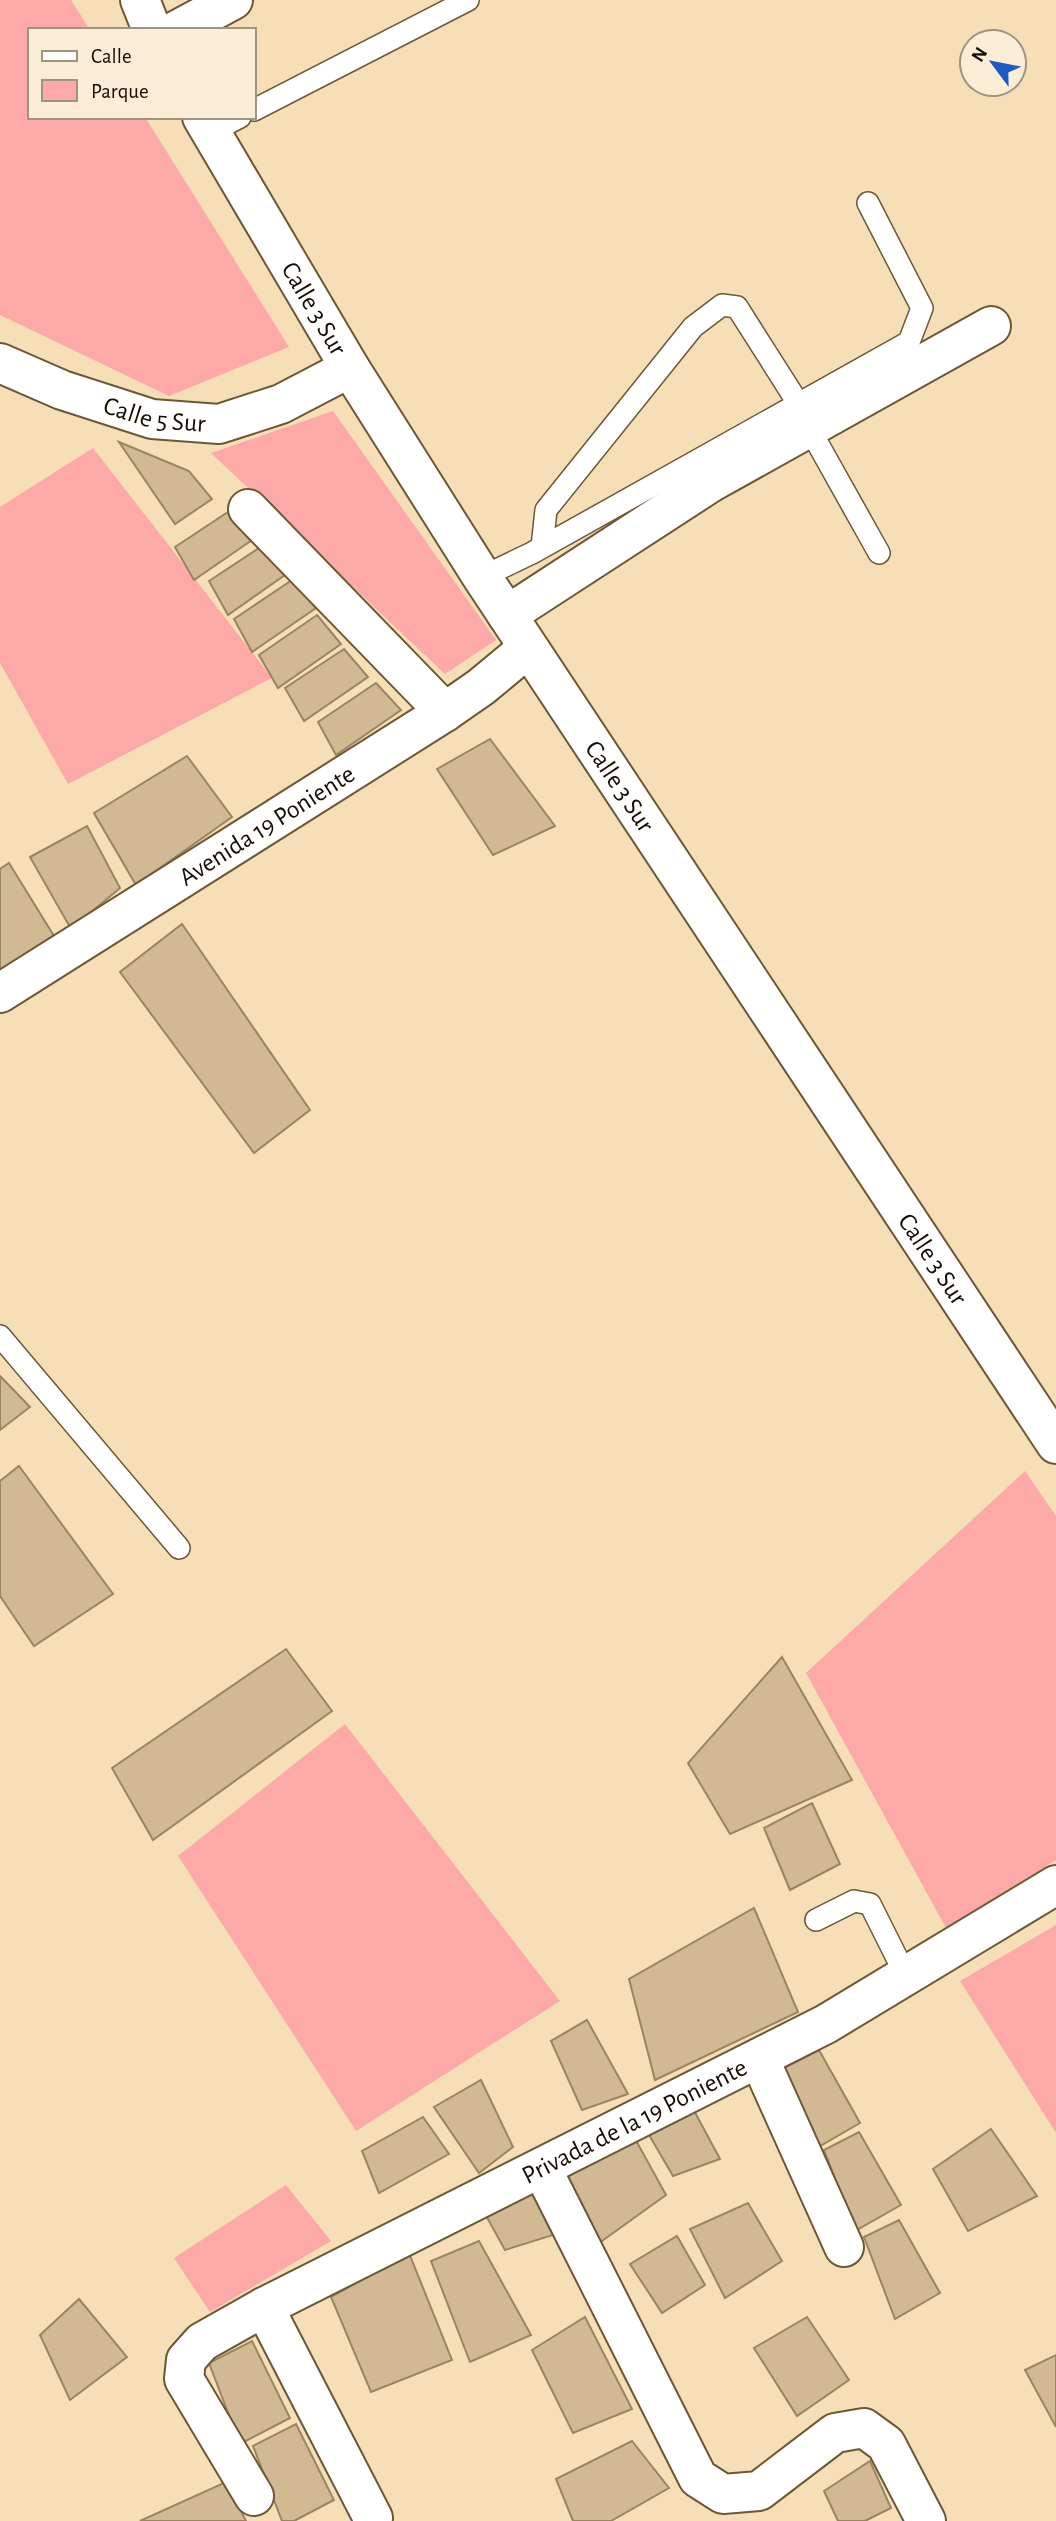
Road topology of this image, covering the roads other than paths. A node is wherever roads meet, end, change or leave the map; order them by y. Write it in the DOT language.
graph roads {
  1 [pos="140,0"];
  2 [pos="233,0"];
  3 [pos="468,0"];
  4 [pos="151,28"];
  5 [pos="181,28"];
  6 [pos="256,109"];
  7 [pos="218,122"];
  8 [pos="868,203"];
  9 [pos="991,326"];
  10 [pos="0,363"];
  11 [pos="350,368"];
  12 [pos="804,415"];
  13 [pos="248,509"];
  14 [pos="542,547"];
  15 [pos="879,553"];
  16 [pos="482,577"];
  17 [pos="506,615"];
  18 [pos="528,648"];
  19 [pos="445,712"];
  20 [pos="0,993"];
  21 [pos="0,1336"];
  22 [pos="1056,1444"];
  23 [pos="179,1548"];
  24 [pos="1056,1885"];
  25 [pos="816,1920"];
  26 [pos="906,1976"];
  27 [pos="760,2058"];
  28 [pos="542,2169"];
  29 [pos="844,2247"];
  30 [pos="264,2307"];
  31 [pos="254,2496"];
  32 [pos="373,2518"];
  33 [pos="926,2521"];
  1 -- 4 [label="street"];
  2 -- 5 [label="street"];
  3 -- 6 [label="lane"];
  7 -- 11 [label="street, Calle 3 Sur"];
  8 -- 12 [label="lane"];
  9 -- 12 [label="street"];
  10 -- 11 [label="street, Calle 5 Sur"];
  11 -- 16 [label="street, Calle 3 Sur"];
  12 -- 14 [label="lane"];
  12 -- 14 [label="lane"];
  12 -- 15 [label="lane"];
  12 -- 17 [label="street"];
  13 -- 19 [label="street"];
  14 -- 16 [label="lane"];
  16 -- 17 [label="street, Calle 3 Sur"];
  17 -- 18 [label="street, Calle 3 Sur"];
  18 -- 19 [label="street, Avenida 19 Poniente"];
  18 -- 22 [label="street, Calle 3 Sur"];
  19 -- 20 [label="street, Avenida 19 Poniente"];
  21 -- 23 [label="lane"];
  24 -- 26 [label="street, Privada de la 19 Poniente"];
  25 -- 26 [label="lane"];
  26 -- 27 [label="street, Privada de la 19 Poniente"];
  27 -- 28 [label="street, Privada de la 19 Poniente"];
  27 -- 29 [label="street"];
  28 -- 30 [label="street, Privada de la 19 Poniente"];
  28 -- 33 [label="street"];
  30 -- 31 [label="street, Privada de la 19 Poniente"];
  30 -- 32 [label="street"];
}
